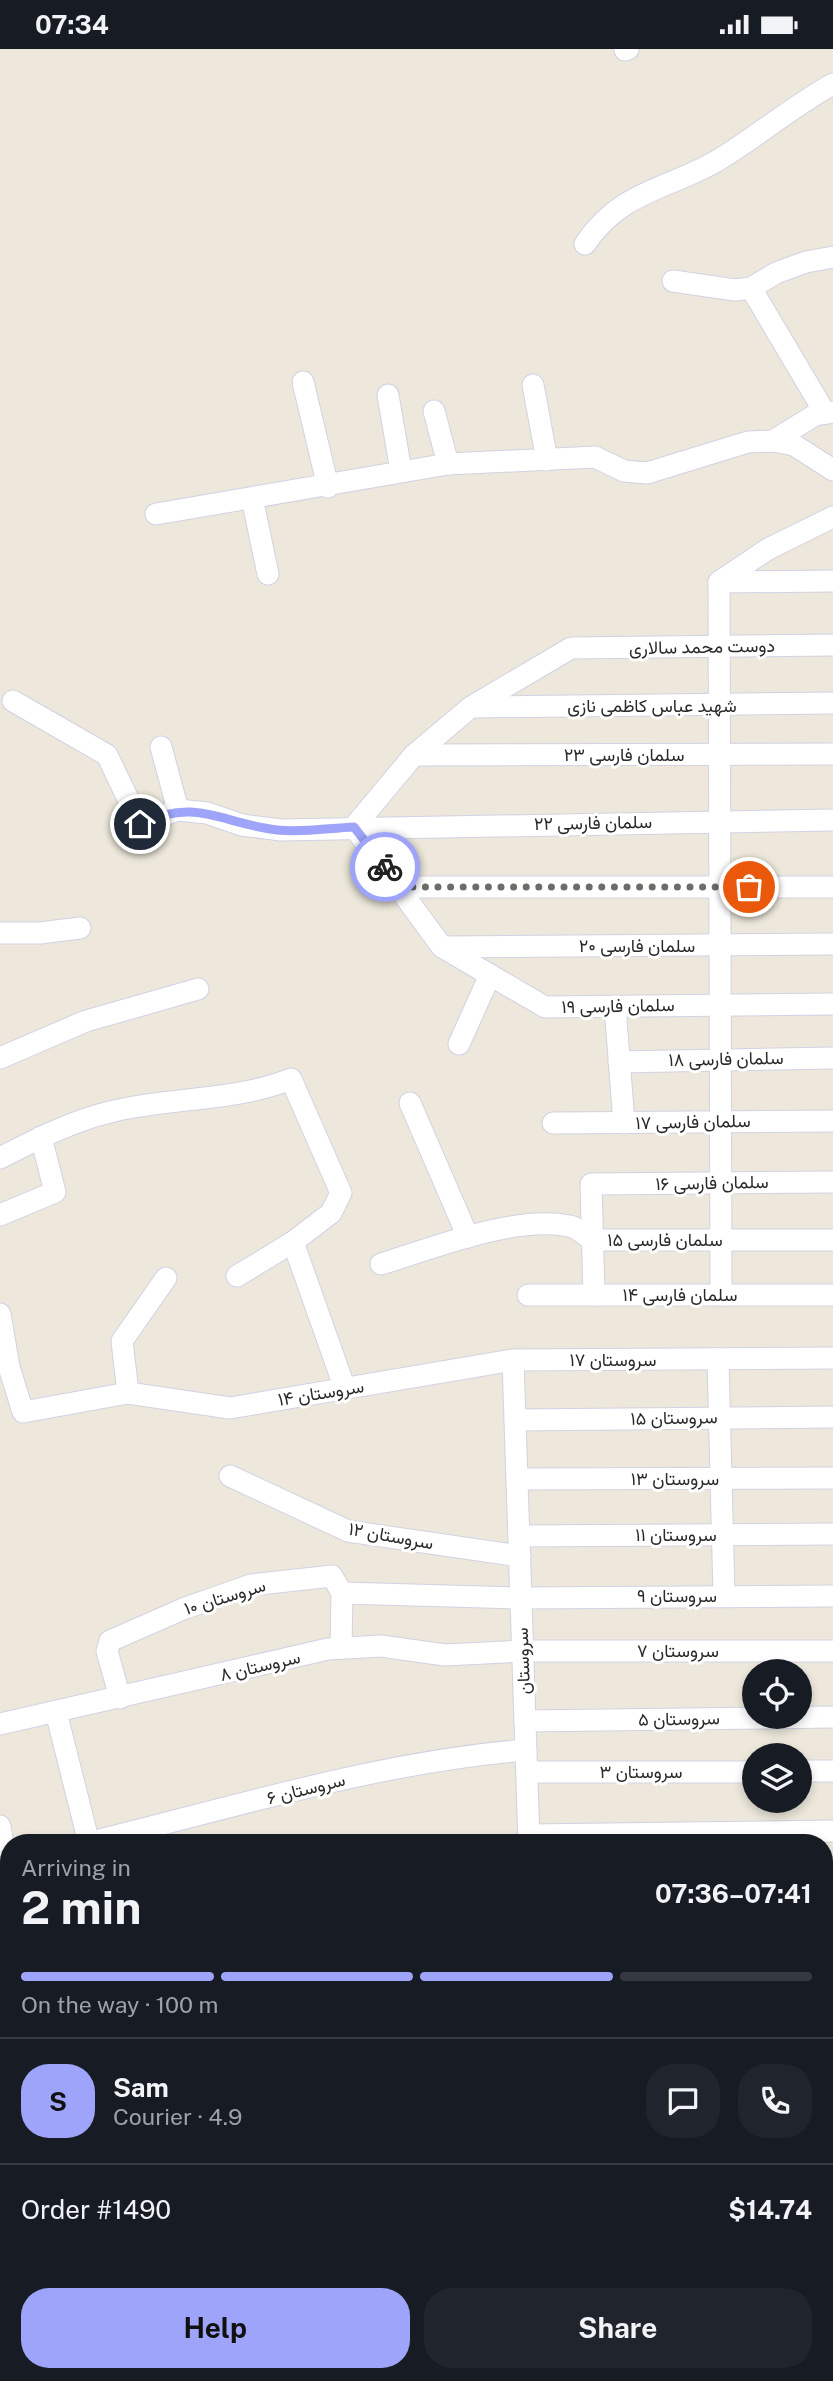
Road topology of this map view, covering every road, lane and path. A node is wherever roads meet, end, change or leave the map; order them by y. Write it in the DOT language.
graph roads {
  1 [pos="833,84"];
  2 [pos="585,244"];
  3 [pos="833,257"];
  4 [pos="673,281"];
  5 [pos="751,288"];
  6 [pos="303,382"];
  7 [pos="533,385"];
  8 [pos="388,395"];
  9 [pos="434,411"];
  10 [pos="829,413"];
  11 [pos="773,441"];
  12 [pos="547,460"];
  13 [pos="448,464"];
  14 [pos="833,470"];
  15 [pos="401,471"];
  16 [pos="328,487"];
  17 [pos="252,498"];
  18 [pos="156,514"];
  19 [pos="833,517"];
  20 [pos="268,574"];
  21 [pos="833,581"];
  22 [pos="719,582"];
  23 [pos="833,646"];
  24 [pos="720,647"];
  25 [pos="13,701"];
  26 [pos="833,703"];
  27 [pos="721,705"];
  28 [pos="471,706"];
  29 [pos="161,747"];
  30 [pos="833,754"];
  31 [pos="414,755"];
  32 [pos="722,755"];
  33 [pos="178,810"];
  34 [pos="833,820"];
  35 [pos="722,821"];
  36 [pos="354,827"];
  37 [pos="400,887"];
  38 [pos="722,887"];
  39 [pos="833,887"];
  40 [pos="80,928"];
  41 [pos="0,933"];
  42 [pos="833,944"];
  43 [pos="722,945"];
  44 [pos="442,947"];
  45 [pos="490,975"];
  46 [pos="198,989"];
  47 [pos="833,1004"];
  48 [pos="722,1005"];
  49 [pos="615,1006"];
  50 [pos="459,1044"];
  51 [pos="0,1058"];
  52 [pos="833,1058"];
  53 [pos="722,1059"];
  54 [pos="619,1062"];
  55 [pos="410,1103"];
  56 [pos="833,1121"];
  57 [pos="722,1122"];
  58 [pos="553,1123"];
  59 [pos="624,1123"];
  60 [pos="41,1137"];
  61 [pos="0,1158"];
  62 [pos="833,1182"];
  63 [pos="722,1183"];
  64 [pos="0,1215"];
  65 [pos="468,1237"];
  66 [pos="592,1240"];
  67 [pos="833,1240"];
  68 [pos="722,1241"];
  69 [pos="293,1242"];
  70 [pos="381,1264"];
  71 [pos="237,1276"];
  72 [pos="166,1278"];
  73 [pos="528,1295"];
  74 [pos="594,1295"];
  75 [pos="722,1295"];
  76 [pos="833,1295"];
  77 [pos="0,1314"];
  78 [pos="833,1358"];
  79 [pos="718,1359"];
  80 [pos="513,1360"];
  81 [pos="5,1369"];
  82 [pos="345,1389"];
  83 [pos="128,1393"];
  84 [pos="833,1417"];
  85 [pos="720,1418"];
  86 [pos="515,1420"];
  87 [pos="230,1476"];
  88 [pos="833,1478"];
  89 [pos="517,1479"];
  90 [pos="721,1479"];
  91 [pos="833,1534"];
  92 [pos="722,1535"];
  93 [pos="519,1546"];
  94 [pos="342,1593"];
  95 [pos="724,1596"];
  96 [pos="833,1596"];
  97 [pos="521,1598"];
  98 [pos="341,1648"];
  99 [pos="523,1651"];
  100 [pos="833,1651"];
  101 [pos="120,1698"];
  102 [pos="56,1712"];
  103 [pos="833,1717"];
  104 [pos="525,1721"];
  105 [pos="0,1724"];
  106 [pos="526,1749"];
  107 [pos="812,1771"];
  108 [pos="833,1771"];
  109 [pos="527,1772"];
  110 [pos="742,1772"];
  111 [pos="833,1831"];
  112 [pos="86,1834"];
  113 [pos="124,1834"];
  114 [pos="529,1834"];
  115 [pos="719,1834"];
  1 -- 2 [label="street"];
  3 -- 5 [label="street"];
  4 -- 5 [label="street"];
  5 -- 10 [label="street"];
  6 -- 16 [label="street"];
  7 -- 12 [label="street"];
  8 -- 15 [label="street"];
  9 -- 13 [label="street"];
  10 -- 11 [label="street"];
  11 -- 12 [label="street"];
  11 -- 14 [label="street"];
  12 -- 13 [label="street"];
  13 -- 15 [label="street"];
  15 -- 16 [label="street"];
  16 -- 17 [label="street"];
  17 -- 18 [label="street"];
  17 -- 20 [label="street"];
  19 -- 22 [label="street"];
  21 -- 22 [label="street"];
  22 -- 24 [label="street"];
  23 -- 24 [label="street, دوست محمد سالاری"];
  24 -- 27 [label="street"];
  24 -- 28 [label="street, دوست محمد سالاری"];
  25 -- 33 [label="street"];
  26 -- 27 [label="street, شهید عباس کاظمی نازی"];
  27 -- 28 [label="street, شهید عباس کاظمی نازی"];
  27 -- 32 [label="street"];
  28 -- 31 [label="street"];
  29 -- 33 [label="street"];
  30 -- 32 [label="street, سلمان فارسی ۲۳"];
  31 -- 32 [label="street, سلمان فارسی ۲۳"];
  31 -- 36 [label="street"];
  32 -- 35 [label="street"];
  33 -- 36 [label="street"];
  34 -- 35 [label="street, سلمان فارسی ۲۲"];
  35 -- 36 [label="street, سلمان فارسی ۲۲"];
  35 -- 38 [label="street"];
  36 -- 37 [label="street, سلمان فارسی ۱۹"];
  37 -- 38 [label="street"];
  37 -- 44 [label="street, سلمان فارسی ۱۹"];
  38 -- 39 [label="street"];
  38 -- 43 [label="street"];
  40 -- 41 [label="street"];
  42 -- 43 [label="street, سلمان فارسی ۲۰"];
  43 -- 44 [label="street, سلمان فارسی ۲۰"];
  43 -- 48 [label="street"];
  44 -- 45 [label="street, سلمان فارسی ۱۹"];
  45 -- 49 [label="street, سلمان فارسی ۱۹"];
  45 -- 50 [label="street"];
  46 -- 51 [label="street"];
  47 -- 48 [label="street, سلمان فارسی ۱۹"];
  48 -- 49 [label="street, سلمان فارسی ۱۹"];
  48 -- 53 [label="street"];
  49 -- 54 [label="street"];
  52 -- 53 [label="street, سلمان فارسی ۱۸"];
  53 -- 54 [label="street, سلمان فارسی ۱۸"];
  53 -- 57 [label="street"];
  54 -- 59 [label="street"];
  55 -- 65 [label="street"];
  56 -- 57 [label="street, سلمان فارسی ۱۷"];
  57 -- 59 [label="street, سلمان فارسی ۱۷"];
  57 -- 63 [label="street"];
  58 -- 59 [label="street, سلمان فارسی ۱۷"];
  60 -- 61 [label="street"];
  60 -- 64 [label="street"];
  60 -- 69 [label="street"];
  62 -- 63 [label="street, سلمان فارسی ۱۶"];
  63 -- 66 [label="street, سلمان فارسی ۱۶"];
  63 -- 68 [label="street"];
  65 -- 66 [label="street, سلمان فارسی ۱۵"];
  65 -- 70 [label="street, سلمان فارسی ۱۵"];
  66 -- 68 [label="street, سلمان فارسی ۱۵"];
  66 -- 74 [label="street"];
  67 -- 68 [label="street, سلمان فارسی ۱۵"];
  68 -- 75 [label="street"];
  69 -- 71 [label="street"];
  69 -- 82 [label="street"];
  72 -- 83 [label="street"];
  73 -- 74 [label="street, سلمان فارسی ۱۴"];
  74 -- 75 [label="street, سلمان فارسی ۱۴"];
  75 -- 76 [label="street, سلمان فارسی ۱۴"];
  77 -- 81 [label="street"];
  78 -- 79 [label="street, سروستان ۱۷"];
  79 -- 80 [label="street, سروستان ۱۷"];
  79 -- 85 [label="street"];
  80 -- 82 [label="street, سروستان ۱۴"];
  80 -- 86 [label="street"];
  81 -- 83 [label="street, سروستان ۱۴"];
  82 -- 83 [label="street, سروستان ۱۴"];
  84 -- 85 [label="street, سروستان ۱۵"];
  85 -- 86 [label="street, سروستان ۱۵"];
  85 -- 90 [label="street"];
  86 -- 89 [label="street"];
  87 -- 93 [label="street, سروستان ۱۲"];
  88 -- 90 [label="street, سروستان ۱۳"];
  89 -- 90 [label="street, سروستان ۱۳"];
  89 -- 93 [label="street, سروستان"];
  90 -- 92 [label="street"];
  91 -- 92 [label="street, سروستان ۱۱"];
  92 -- 93 [label="street, سروستان ۱۱"];
  92 -- 95 [label="street"];
  93 -- 97 [label="street, سروستان"];
  94 -- 97 [label="street, سروستان ۱۰"];
  94 -- 98 [label="street"];
  94 -- 101 [label="street, سروستان ۱۰"];
  95 -- 96 [label="street, سروستان ۹"];
  95 -- 97 [label="street, سروستان ۹"];
  97 -- 99 [label="street, سروستان"];
  98 -- 99 [label="street, سروستان ۸"];
  98 -- 101 [label="street, سروستان ۸"];
  99 -- 100 [label="street, سروستان ۷"];
  99 -- 104 [label="street, سروستان"];
  101 -- 102 [label="street, سروستان ۸"];
  102 -- 105 [label="street, سروستان ۸"];
  102 -- 112 [label="street"];
  103 -- 104 [label="street, سروستان ۵"];
  104 -- 106 [label="street, سروستان"];
  106 -- 109 [label="street, سروستان"];
  106 -- 113 [label="street, سروستان ۶"];
  107 -- 108 [label="street"];
  109 -- 110 [label="street, سروستان ۳"];
  109 -- 114 [label="street, سروستان"];
  111 -- 115 [label="street"];
}
